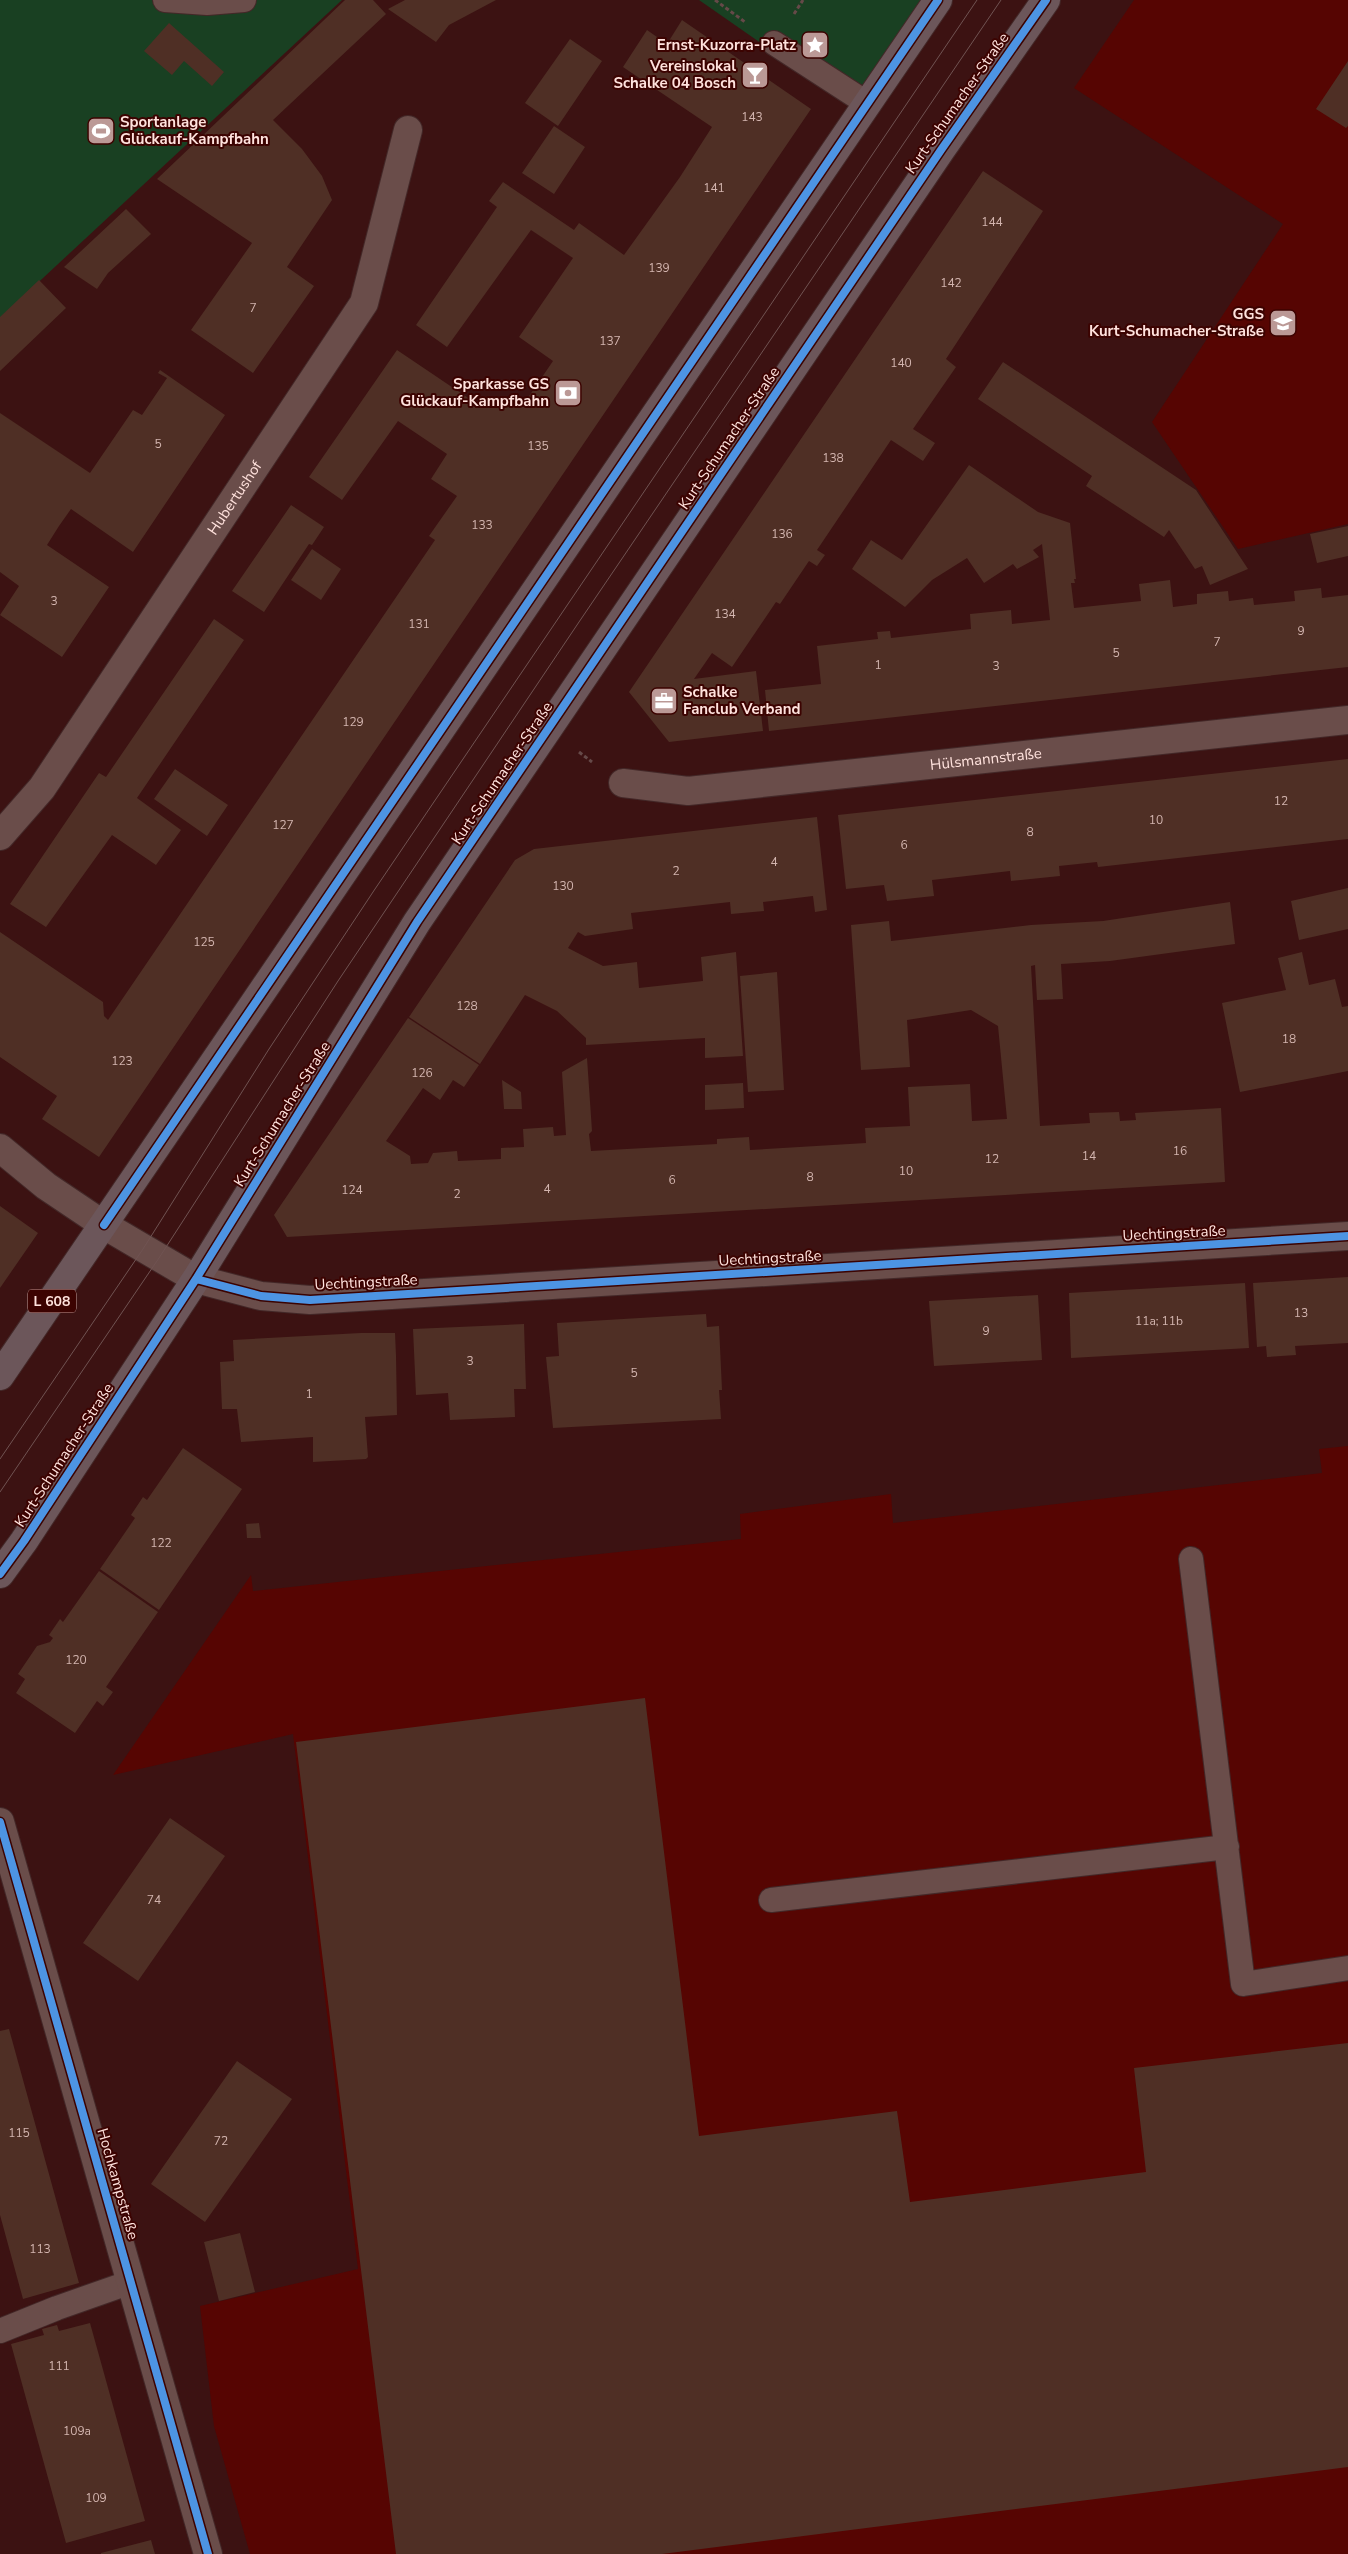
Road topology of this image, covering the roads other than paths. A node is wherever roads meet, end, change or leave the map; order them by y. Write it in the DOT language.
graph roads {
  1 [pos="165,0"];
  2 [pos="244,0"];
  3 [pos="938,0"];
  4 [pos="1046,0"];
  5 [pos="774,43"];
  6 [pos="868,104"];
  7 [pos="408,130"];
  8 [pos="1348,720"];
  9 [pos="623,783"];
  10 [pos="0,836"];
  11 [pos="0,1148"];
  12 [pos="104,1225"];
  13 [pos="1348,1236"];
  14 [pos="196,1279"];
  15 [pos="0,1376"];
  16 [pos="1191,1559"];
  17 [pos="0,1574"];
  18 [pos="0,1822"];
  19 [pos="1227,1847"];
  20 [pos="771,1900"];
  21 [pos="1348,1968"];
  22 [pos="131,2282"];
  23 [pos="0,2331"];
  24 [pos="208,2554"];
  1 -- 2 [label="lane"];
  3 -- 6 [label="main road, L 608"];
  4 -- 14 [label="main road, Kurt-Schumacher-Straße"];
  5 -- 6 [label="lane"];
  6 -- 12 [label="main road, L 608"];
  7 -- 10 [label="street, Hubertushof"];
  8 -- 9 [label="street, Hülsmannstraße"];
  11 -- 12 [label="street, Uechtingstraße"];
  12 -- 14 [label="street, Uechtingstraße"];
  12 -- 15 [label="main road, L 608"];
  13 -- 14 [label="street, Uechtingstraße"];
  14 -- 17 [label="main road, Kurt-Schumacher-Straße"];
  16 -- 19 [label="lane"];
  18 -- 22 [label="street, Hochkampstraße"];
  19 -- 20 [label="lane"];
  19 -- 21 [label="lane"];
  22 -- 23 [label="lane"];
  22 -- 24 [label="street, Hochkampstraße"];
}
